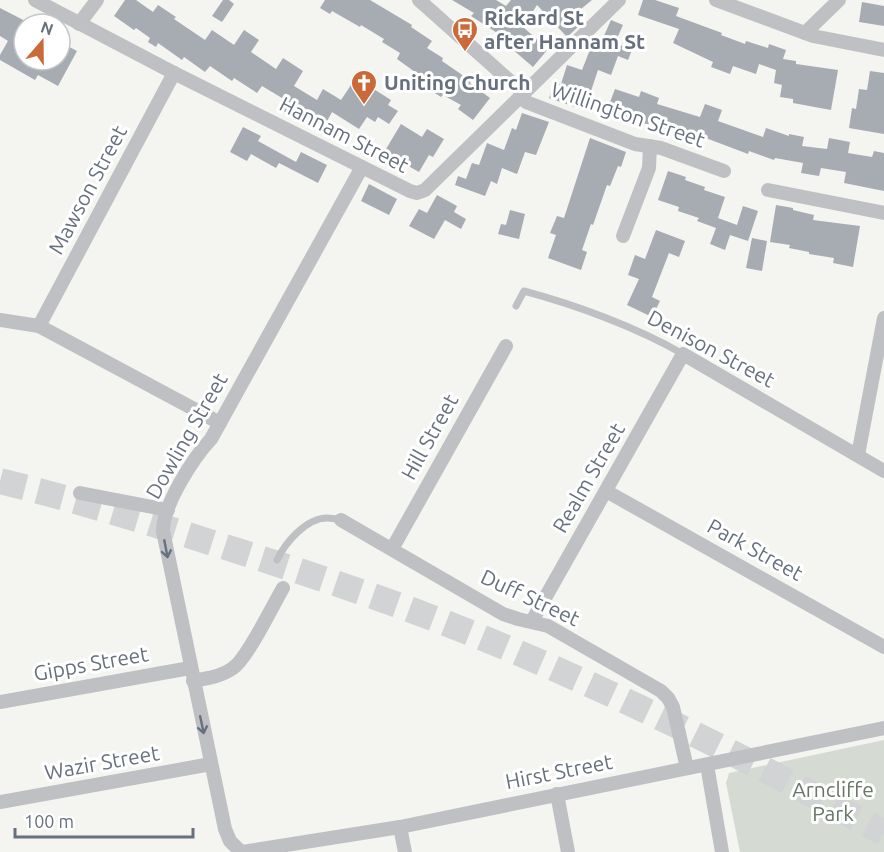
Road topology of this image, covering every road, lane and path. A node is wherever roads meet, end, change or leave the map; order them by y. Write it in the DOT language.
graph roads {
  1 [pos="35,0"];
  2 [pos="97,0"];
  3 [pos="419,0"];
  4 [pos="620,0"];
  5 [pos="716,0"];
  6 [pos="839,0"];
  7 [pos="79,24"];
  8 [pos="805,33"];
  9 [pos="884,50"];
  10 [pos="174,73"];
  11 [pos="522,94"];
  12 [pos="650,146"];
  13 [pos="362,167"];
  14 [pos="724,171"];
  15 [pos="768,190"];
  16 [pos="884,213"];
  17 [pos="623,236"];
  18 [pos="516,306"];
  19 [pos="884,318"];
  20 [pos="0,320"];
  21 [pos="39,326"];
  22 [pos="506,346"];
  23 [pos="683,354"];
  24 [pos="220,423"];
  25 [pos="858,455"];
  26 [pos="884,471"];
  27 [pos="606,491"];
  28 [pos="80,493"];
  29 [pos="168,510"];
  30 [pos="341,520"];
  31 [pos="392,549"];
  32 [pos="277,560"];
  33 [pos="283,588"];
  34 [pos="532,621"];
  35 [pos="884,647"];
  36 [pos="191,675"];
  37 [pos="0,702"];
  38 [pos="884,728"];
  39 [pos="211,764"];
  40 [pos="707,765"];
  41 [pos="687,768"];
  42 [pos="557,794"];
  43 [pos="0,802"];
  44 [pos="400,827"];
  45 [pos="241,852"];
  46 [pos="405,852"];
  47 [pos="568,852"];
  48 [pos="722,852"];
  1 -- 7 [label="street, Hannam Street"];
  2 -- 7 [label="street"];
  3 -- 11 [label="street, Willington Street"];
  4 -- 11 [label="street, Hannam Street"];
  5 -- 8 [label="street"];
  6 -- 8 [label="street"];
  7 -- 10 [label="street, Hannam Street"];
  8 -- 9 [label="street"];
  10 -- 13 [label="street, Hannam Street"];
  10 -- 21 [label="street, Mawson Street"];
  11 -- 12 [label="street, Willington Street"];
  11 -- 13 [label="street, Hannam Street"];
  12 -- 14 [label="street, Willington Street"];
  12 -- 17 [label="street"];
  13 -- 24 [label="street, Dowling Street"];
  15 -- 16 [label="street"];
  18 -- 23 [label="lane, Denison Street"];
  19 -- 25 [label="street"];
  20 -- 21 [label="street"];
  21 -- 24 [label="street"];
  22 -- 31 [label="street, Hill Street"];
  23 -- 25 [label="street, Denison Street"];
  23 -- 27 [label="street, Realm Street"];
  24 -- 29 [label="street, Dowling Street"];
  25 -- 26 [label="street, Denison Street"];
  27 -- 34 [label="street, Realm Street"];
  27 -- 35 [label="street, Park Street"];
  28 -- 29 [label="street"];
  29 -- 36 [label="street, Dowling Street, one-way"];
  30 -- 31 [label="street, Duff Street"];
  30 -- 32 [label="lane"];
  31 -- 34 [label="street, Duff Street"];
  33 -- 36 [label="street, Gipps Street"];
  34 -- 41 [label="street, Duff Street"];
  36 -- 37 [label="street, Gipps Street"];
  36 -- 39 [label="street, Dowling Street, one-way"];
  38 -- 40 [label="street, Hirst Street"];
  39 -- 43 [label="street, Wazir Street"];
  39 -- 45 [label="street, Dowling Street"];
  40 -- 41 [label="street, Hirst Street"];
  40 -- 48 [label="street"];
  41 -- 42 [label="street, Hirst Street"];
  42 -- 44 [label="street, Hirst Street"];
  42 -- 47 [label="street"];
  44 -- 45 [label="street, Hirst Street"];
  44 -- 46 [label="street"];
}
